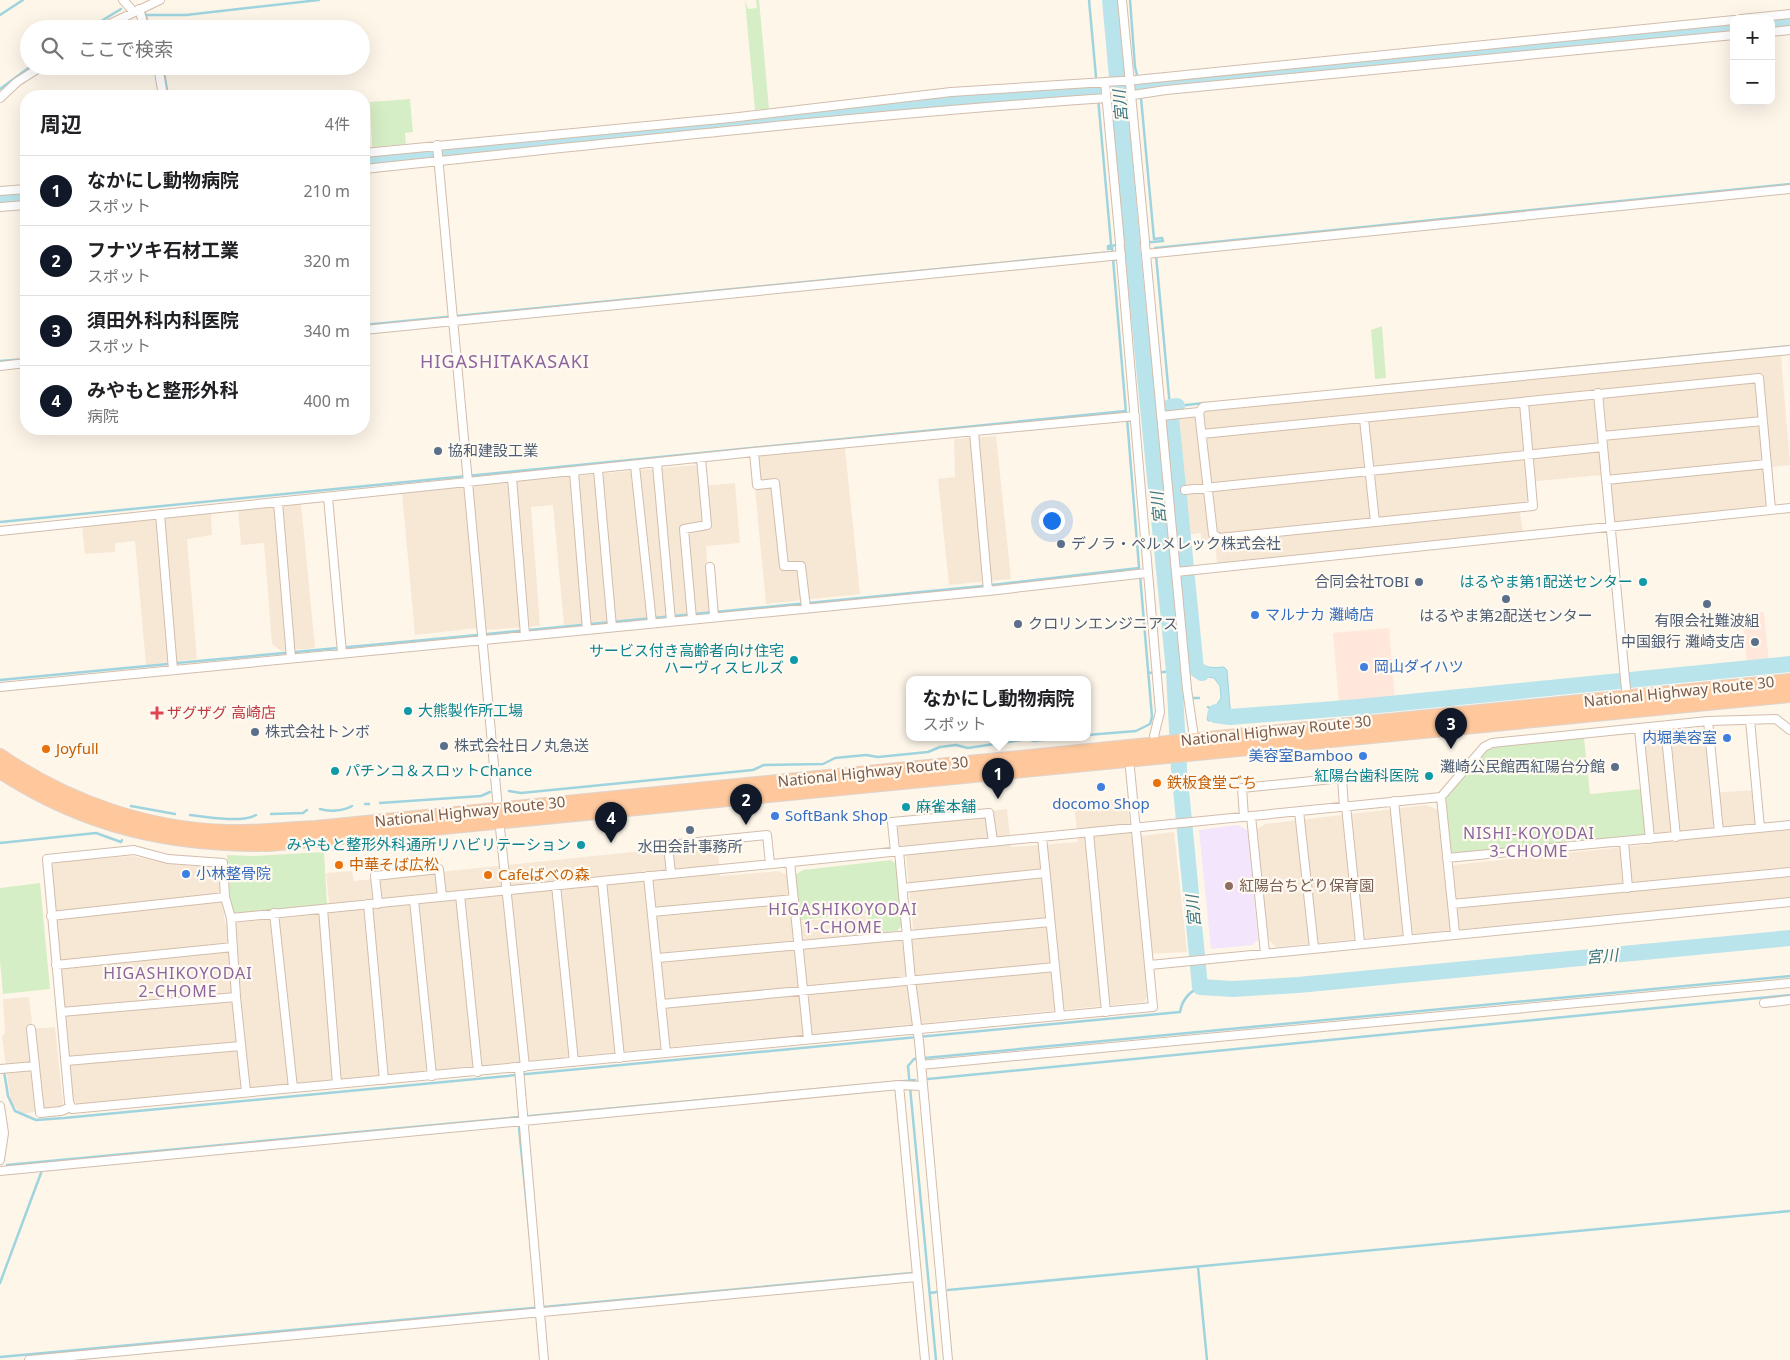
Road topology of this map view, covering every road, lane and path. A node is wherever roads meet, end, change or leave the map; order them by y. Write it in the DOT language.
graph roads {
  1 [pos="123,0"];
  2 [pos="160,0"];
  3 [pos="1122,0"];
  4 [pos="136,10"];
  5 [pos="1790,14"];
  6 [pos="1775,16"];
  7 [pos="117,20"];
  8 [pos="141,20"];
  9 [pos="1730,20"];
  10 [pos="1790,30"];
  11 [pos="1775,32"];
  12 [pos="1730,35"];
  13 [pos="28,75"];
  14 [pos="160,75"];
  15 [pos="1135,86"];
  16 [pos="162,90"];
  17 [pos="1104,91"];
  18 [pos="0,98"];
  19 [pos="437,147"];
  20 [pos="370,153"];
  21 [pos="439,160"];
  22 [pos="370,168"];
  23 [pos="20,189"];
  24 [pos="1790,189"];
  25 [pos="0,191"];
  26 [pos="20,205"];
  27 [pos="0,207"];
  28 [pos="1153,253"];
  29 [pos="1115,256"];
  30 [pos="453,318"];
  31 [pos="370,329"];
  32 [pos="1790,350"];
  33 [pos="20,364"];
  34 [pos="0,366"];
  35 [pos="1598,393"];
  36 [pos="1524,403"];
  37 [pos="1199,412"];
  38 [pos="1169,415"];
  39 [pos="1129,417"];
  40 [pos="1364,419"];
  41 [pos="1763,421"];
  42 [pos="974,432"];
  43 [pos="1202,434"];
  44 [pos="1602,436"];
  45 [pos="1603,447"];
  46 [pos="754,452"];
  47 [pos="1529,455"];
  48 [pos="701,458"];
  49 [pos="657,464"];
  50 [pos="1767,464"];
  51 [pos="635,466"];
  52 [pos="598,470"];
  53 [pos="1370,471"];
  54 [pos="574,472"];
  55 [pos="467,478"];
  56 [pos="512,478"];
  57 [pos="1606,480"];
  58 [pos="1208,487"];
  59 [pos="1185,490"];
  60 [pos="328,497"];
  61 [pos="278,502"];
  62 [pos="1790,508"];
  63 [pos="1772,509"];
  64 [pos="160,514"];
  65 [pos="1375,522"];
  66 [pos="1611,527"];
  67 [pos="0,531"];
  68 [pos="710,567"];
  69 [pos="1184,571"];
  70 [pos="1142,573"];
  71 [pos="988,587"];
  72 [pos="805,604"];
  73 [pos="714,613"];
  74 [pos="692,616"];
  75 [pos="670,618"];
  76 [pos="652,620"];
  77 [pos="612,623"];
  78 [pos="587,626"];
  79 [pos="524,632"];
  80 [pos="483,640"];
  81 [pos="342,650"];
  82 [pos="291,654"];
  83 [pos="173,670"];
  84 [pos="1790,681"];
  85 [pos="0,687"];
  86 [pos="1626,692"];
  87 [pos="1790,695"];
  88 [pos="1750,720"];
  89 [pos="1708,721"];
  90 [pos="1664,726"];
  91 [pos="1639,729"];
  92 [pos="1790,730"];
  93 [pos="1193,746"];
  94 [pos="1160,750"];
  95 [pos="1129,754"];
  96 [pos="0,756"];
  97 [pos="0,771"];
  98 [pos="1441,797"];
  99 [pos="1394,801"];
  100 [pos="1345,807"];
  101 [pos="1299,811"];
  102 [pos="499,816"];
  103 [pos="1247,816"];
  104 [pos="1790,825"];
  105 [pos="1137,828"];
  106 [pos="1760,828"];
  107 [pos="1089,832"];
  108 [pos="1719,832"];
  109 [pos="1042,837"];
  110 [pos="1676,837"];
  111 [pos="1650,839"];
  112 [pos="993,842"];
  113 [pos="1624,842"];
  114 [pos="897,851"];
  115 [pos="1447,858"];
  116 [pos="790,862"];
  117 [pos="770,864"];
  118 [pos="1790,872"];
  119 [pos="1045,873"];
  120 [pos="671,874"];
  121 [pos="648,876"];
  122 [pos="602,881"];
  123 [pos="556,885"];
  124 [pos="903,888"];
  125 [pos="1628,888"];
  126 [pos="507,889"];
  127 [pos="460,895"];
  128 [pos="226,897"];
  129 [pos="442,897"];
  130 [pos="794,899"];
  131 [pos="414,900"];
  132 [pos="1790,902"];
  133 [pos="368,904"];
  134 [pos="378,904"];
  135 [pos="1452,904"];
  136 [pos="323,909"];
  137 [pos="652,912"];
  138 [pos="274,914"];
  139 [pos="51,916"];
  140 [pos="231,918"];
  141 [pos="1050,922"];
  142 [pos="1455,933"];
  143 [pos="907,934"];
  144 [pos="1408,938"];
  145 [pos="1360,943"];
  146 [pos="799,945"];
  147 [pos="233,947"];
  148 [pos="1314,948"];
  149 [pos="1265,952"];
  150 [pos="658,958"];
  151 [pos="1150,964"];
  152 [pos="56,965"];
  153 [pos="1055,967"];
  154 [pos="911,980"];
  155 [pos="1790,983"];
  156 [pos="803,990"];
  157 [pos="236,997"];
  158 [pos="1790,1000"];
  159 [pos="1764,1003"];
  160 [pos="662,1004"];
  161 [pos="60,1012"];
  162 [pos="1106,1012"];
  163 [pos="1060,1016"];
  164 [pos="31,1029"];
  165 [pos="918,1034"];
  166 [pos="808,1039"];
  167 [pos="241,1046"];
  168 [pos="666,1053"];
  169 [pos="620,1058"];
  170 [pos="66,1060"];
  171 [pos="921,1061"];
  172 [pos="574,1062"];
  173 [pos="35,1066"];
  174 [pos="2,1068"];
  175 [pos="521,1071"];
  176 [pos="478,1072"];
  177 [pos="432,1076"];
  178 [pos="384,1080"];
  179 [pos="337,1084"];
  180 [pos="910,1086"];
  181 [pos="292,1088"];
  182 [pos="246,1092"];
  183 [pos="0,1106"];
  184 [pos="71,1107"];
  185 [pos="522,1118"];
  186 [pos="0,1160"];
  187 [pos="0,1171"];
  188 [pos="916,1277"];
  189 [pos="540,1309"];
  190 [pos="29,1360"];
  191 [pos="544,1360"];
  192 [pos="924,1360"];
  193 [pos="948,1360"];
  1 -- 4 [label="street"];
  2 -- 4 [label="street"];
  3 -- 15 [label="street"];
  4 -- 7 [label="street"];
  4 -- 8 [label="street"];
  5 -- 6 [label="street"];
  9 -- 15 [label="street"];
  10 -- 11 [label="street"];
  12 -- 15 [label="street"];
  13 -- 18 [label="street"];
  14 -- 16 [label="street"];
  15 -- 17 [label="street"];
  15 -- 28 [label="street"];
  17 -- 19 [label="street"];
  17 -- 21 [label="street"];
  17 -- 29 [label="street"];
  19 -- 20 [label="street"];
  19 -- 21 [label="street"];
  21 -- 22 [label="street"];
  21 -- 30 [label="street"];
  23 -- 25 [label="street"];
  24 -- 28 [label="street"];
  26 -- 27 [label="street"];
  28 -- 38 [label="street"];
  29 -- 30 [label="street"];
  29 -- 39 [label="street"];
  30 -- 31 [label="street"];
  30 -- 55 [label="street"];
  32 -- 37 [label="street"];
  33 -- 34 [label="street"];
  35 -- 36 [label="street"];
  35 -- 41 [label="street"];
  35 -- 44 [label="street"];
  36 -- 40 [label="street"];
  36 -- 47 [label="street"];
  37 -- 38 [label="street"];
  37 -- 43 [label="street"];
  38 -- 69 [label="street"];
  39 -- 42 [label="street"];
  39 -- 70 [label="street"];
  40 -- 43 [label="street"];
  40 -- 53 [label="street"];
  41 -- 44 [label="street"];
  41 -- 50 [label="street"];
  42 -- 46 [label="street"];
  42 -- 71 [label="street"];
  43 -- 58 [label="street"];
  44 -- 45 [label="street"];
  45 -- 47 [label="street"];
  45 -- 57 [label="street"];
  46 -- 48 [label="street"];
  46 -- 72 [label="street"];
  47 -- 53 [label="street"];
  47 -- 65 [label="street"];
  48 -- 49 [label="street"];
  48 -- 74 [label="street"];
  49 -- 51 [label="street"];
  49 -- 75 [label="street"];
  50 -- 57 [label="street"];
  50 -- 63 [label="street"];
  51 -- 52 [label="street"];
  51 -- 76 [label="street"];
  52 -- 54 [label="street"];
  52 -- 77 [label="street"];
  53 -- 58 [label="street"];
  53 -- 65 [label="street"];
  54 -- 56 [label="street"];
  54 -- 78 [label="street"];
  55 -- 56 [label="street"];
  55 -- 60 [label="street"];
  55 -- 80 [label="street"];
  56 -- 79 [label="street"];
  57 -- 66 [label="street"];
  58 -- 59 [label="street"];
  58 -- 65 [label="street"];
  60 -- 61 [label="street"];
  60 -- 81 [label="street"];
  61 -- 64 [label="street"];
  61 -- 82 [label="street"];
  62 -- 63 [label="street"];
  63 -- 66 [label="street"];
  64 -- 67 [label="street"];
  64 -- 83 [label="street"];
  66 -- 69 [label="street"];
  66 -- 86 [label="street"];
  68 -- 73 [label="street"];
  69 -- 93 [label="street"];
  70 -- 71 [label="street"];
  70 -- 94 [label="street"];
  71 -- 72 [label="street"];
  72 -- 73 [label="street"];
  73 -- 74 [label="street"];
  74 -- 75 [label="street"];
  75 -- 76 [label="street"];
  76 -- 77 [label="street"];
  77 -- 78 [label="street"];
  78 -- 79 [label="street"];
  79 -- 80 [label="street"];
  80 -- 81 [label="street"];
  80 -- 102 [label="street"];
  81 -- 82 [label="street"];
  82 -- 83 [label="street"];
  83 -- 85 [label="street"];
  84 -- 86 [label="highway, National Highway Route 30"];
  86 -- 87 [label="highway, National Highway Route 30"];
  86 -- 93 [label="highway, National Highway Route 30"];
  88 -- 89 [label="street"];
  88 -- 92 [label="street"];
  88 -- 106 [label="street"];
  89 -- 90 [label="street"];
  89 -- 108 [label="street"];
  90 -- 91 [label="street"];
  90 -- 110 [label="street"];
  91 -- 98 [label="street"];
  91 -- 111 [label="street"];
  93 -- 94 [label="highway, National Highway Route 30"];
  94 -- 95 [label="highway, National Highway Route 30"];
  95 -- 102 [label="highway, National Highway Route 30"];
  95 -- 105 [label="street"];
  96 -- 102 [label="highway, National Highway Route 30"];
  97 -- 102 [label="highway, National Highway Route 30"];
  98 -- 99 [label="street"];
  98 -- 115 [label="street"];
  99 -- 100 [label="street"];
  99 -- 144 [label="street"];
  100 -- 101 [label="street"];
  100 -- 103 [label="street"];
  100 -- 145 [label="street"];
  101 -- 103 [label="street"];
  101 -- 148 [label="street"];
  102 -- 126 [label="street"];
  103 -- 105 [label="street"];
  103 -- 149 [label="street"];
  104 -- 106 [label="street"];
  105 -- 107 [label="street"];
  105 -- 151 [label="street"];
  106 -- 108 [label="street"];
  107 -- 109 [label="street"];
  107 -- 162 [label="street"];
  108 -- 110 [label="street"];
  109 -- 112 [label="street"];
  109 -- 119 [label="street"];
  110 -- 111 [label="street"];
  111 -- 113 [label="street"];
  112 -- 114 [label="street"];
  112 -- 114 [label="street"];
  113 -- 115 [label="street"];
  113 -- 125 [label="street"];
  114 -- 116 [label="street"];
  114 -- 124 [label="street"];
  115 -- 135 [label="street"];
  116 -- 117 [label="street"];
  116 -- 130 [label="street"];
  117 -- 120 [label="street"];
  117 -- 120 [label="street"];
  118 -- 125 [label="street"];
  119 -- 124 [label="street"];
  119 -- 141 [label="street"];
  120 -- 121 [label="street"];
  121 -- 122 [label="street"];
  121 -- 137 [label="street"];
  122 -- 123 [label="street"];
  122 -- 169 [label="street"];
  123 -- 126 [label="street"];
  123 -- 172 [label="street"];
  124 -- 143 [label="street"];
  125 -- 135 [label="street"];
  126 -- 127 [label="street"];
  126 -- 175 [label="street"];
  127 -- 129 [label="street"];
  127 -- 176 [label="street"];
  128 -- 139 [label="street"];
  128 -- 139 [label="street"];
  128 -- 140 [label="street"];
  129 -- 131 [label="street"];
  129 -- 134 [label="street"];
  130 -- 137 [label="street"];
  130 -- 146 [label="street"];
  131 -- 134 [label="street"];
  131 -- 177 [label="street"];
  132 -- 142 [label="street"];
  133 -- 134 [label="street"];
  133 -- 136 [label="street"];
  133 -- 178 [label="street"];
  135 -- 142 [label="street"];
  136 -- 138 [label="street"];
  136 -- 179 [label="street"];
  137 -- 150 [label="street"];
  138 -- 140 [label="street"];
  138 -- 181 [label="street"];
  139 -- 152 [label="street"];
  140 -- 147 [label="street"];
  141 -- 143 [label="street"];
  141 -- 153 [label="street"];
  142 -- 144 [label="street"];
  143 -- 146 [label="street"];
  143 -- 154 [label="street"];
  144 -- 145 [label="street"];
  145 -- 148 [label="street"];
  146 -- 150 [label="street"];
  146 -- 156 [label="street"];
  147 -- 152 [label="street"];
  147 -- 157 [label="street"];
  148 -- 149 [label="street"];
  149 -- 151 [label="street"];
  150 -- 160 [label="street"];
  151 -- 162 [label="street"];
  152 -- 161 [label="street"];
  153 -- 154 [label="street"];
  153 -- 163 [label="street"];
  154 -- 156 [label="street"];
  154 -- 165 [label="street"];
  155 -- 171 [label="street"];
  156 -- 160 [label="street"];
  156 -- 166 [label="street"];
  157 -- 161 [label="street"];
  157 -- 167 [label="street"];
  158 -- 159 [label="street"];
  160 -- 168 [label="street"];
  161 -- 170 [label="street"];
  162 -- 163 [label="street"];
  163 -- 165 [label="street"];
  164 -- 173 [label="street"];
  165 -- 166 [label="street"];
  165 -- 171 [label="street"];
  166 -- 168 [label="street"];
  167 -- 170 [label="street"];
  167 -- 182 [label="street"];
  168 -- 169 [label="street"];
  169 -- 172 [label="street"];
  170 -- 184 [label="street"];
  171 -- 180 [label="street"];
  172 -- 175 [label="street"];
  173 -- 174 [label="street"];
  173 -- 184 [label="street"];
  175 -- 176 [label="street"];
  175 -- 185 [label="street"];
  176 -- 177 [label="street"];
  177 -- 178 [label="street"];
  178 -- 179 [label="street"];
  179 -- 181 [label="street"];
  180 -- 185 [label="street"];
  180 -- 188 [label="street"];
  180 -- 193 [label="street"];
  181 -- 182 [label="street"];
  182 -- 184 [label="street"];
  183 -- 186 [label="street"];
  185 -- 187 [label="street"];
  185 -- 189 [label="street"];
  188 -- 189 [label="street"];
  188 -- 192 [label="street"];
  189 -- 190 [label="street"];
  189 -- 191 [label="street"];
}
